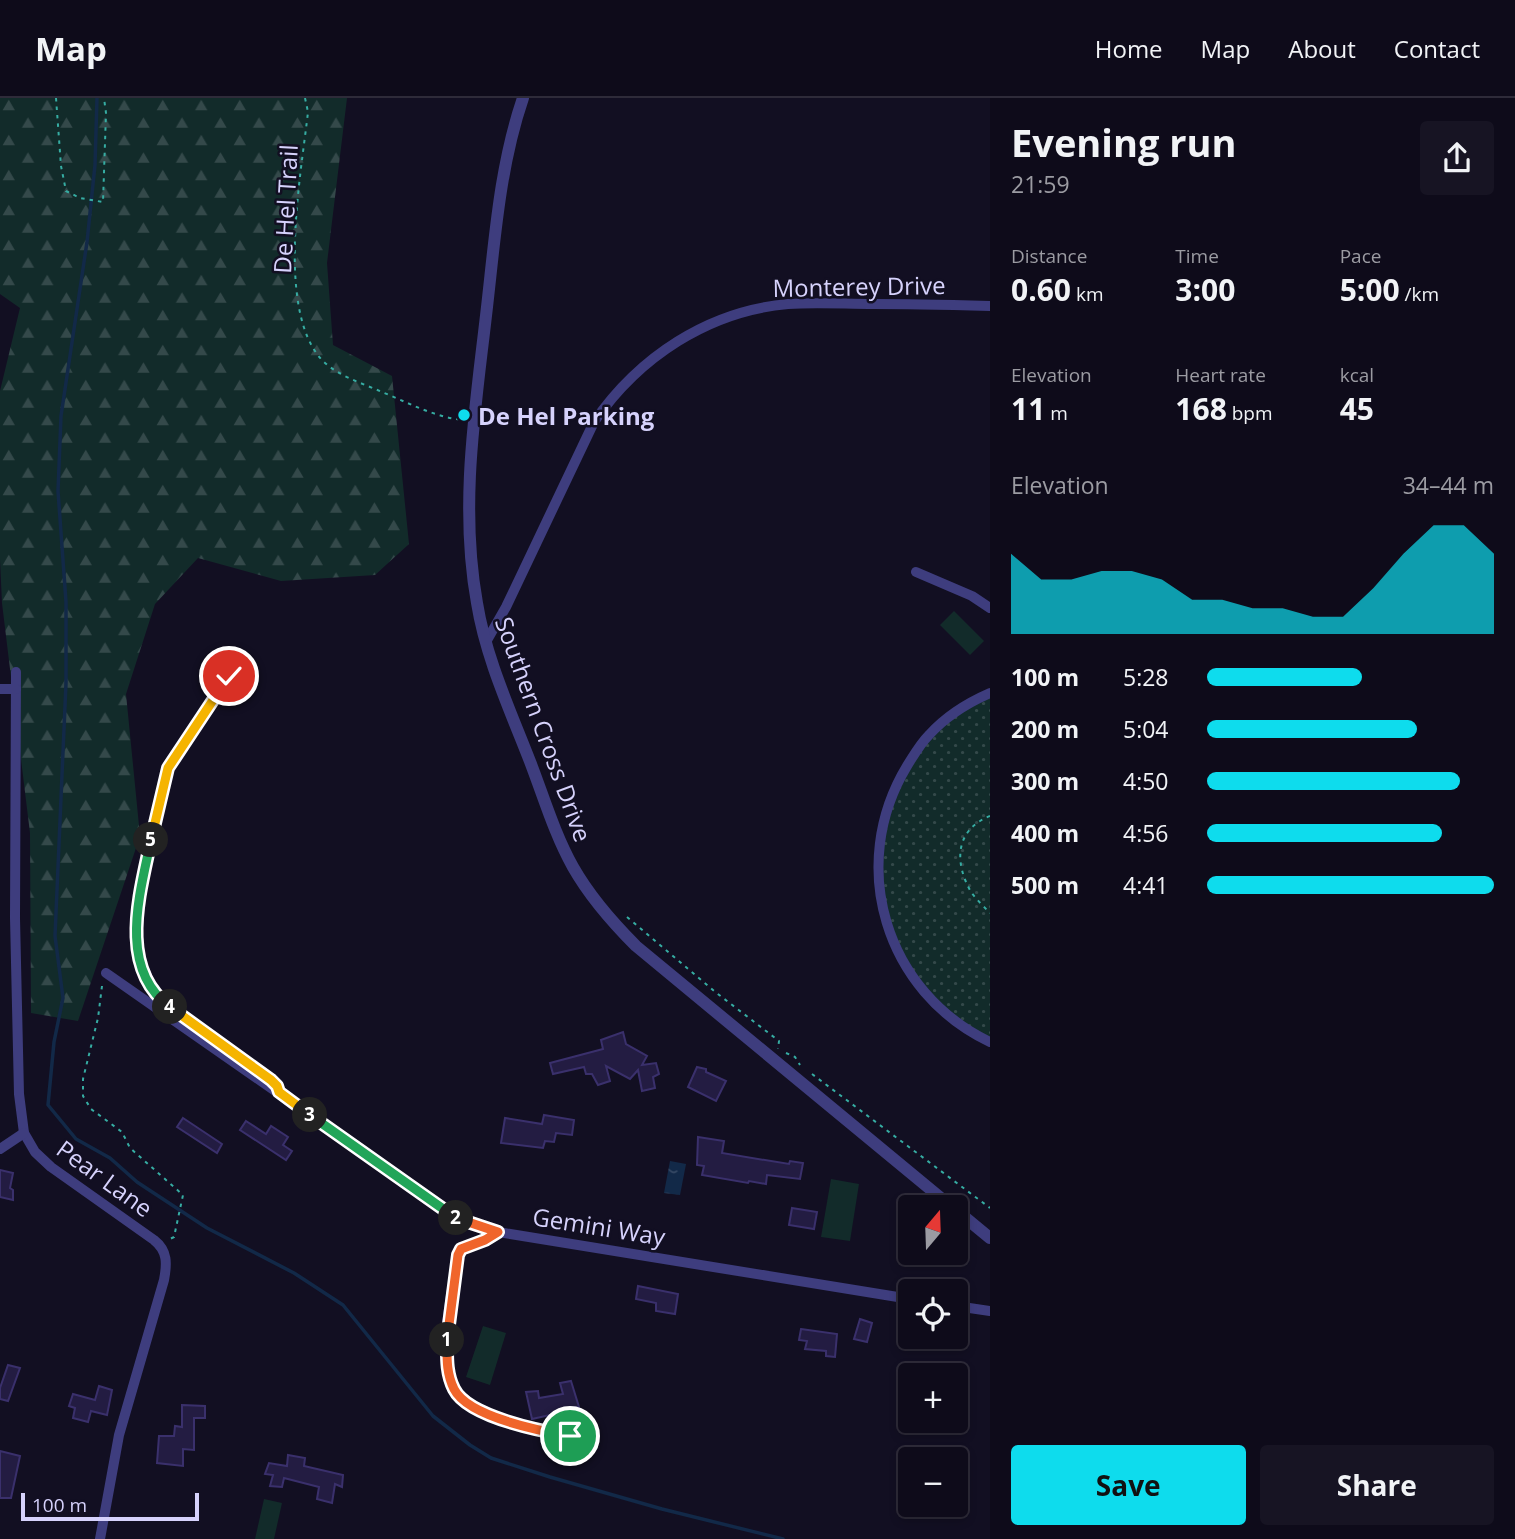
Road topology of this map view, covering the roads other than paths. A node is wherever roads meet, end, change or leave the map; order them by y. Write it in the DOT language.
graph roads {
  1 [pos="523,98"];
  2 [pos="990,306"];
  3 [pos="916,572"];
  4 [pos="990,608"];
  5 [pos="486,642"];
  6 [pos="16,672"];
  7 [pos="229,676"];
  8 [pos="0,688"];
  9 [pos="16,690"];
  10 [pos="990,692"];
  11 [pos="109,974"];
  12 [pos="990,1042"];
  13 [pos="279,1092"];
  14 [pos="24,1133"];
  15 [pos="0,1149"];
  16 [pos="937,1195"];
  17 [pos="968,1220"];
  18 [pos="498,1232"];
  19 [pos="990,1238"];
  20 [pos="898,1297"];
  21 [pos="968,1308"];
  22 [pos="990,1311"];
  23 [pos="570,1436"];
  24 [pos="100,1539"];
  1 -- 5 [label="street, Southern Cross Drive"];
  2 -- 5 [label="street, Monterey Drive"];
  3 -- 4 [label="street"];
  5 -- 16 [label="street, Southern Cross Drive"];
  6 -- 9 [label="street, Pear Lane"];
  7 -- 13 [label="street"];
  8 -- 9 [label="street"];
  9 -- 14 [label="street, Pear Lane"];
  10 -- 12 [label="street"];
  11 -- 13 [label="street, Gemini Way"];
  13 -- 18 [label="street, Gemini Way"];
  14 -- 15 [label="street"];
  14 -- 24 [label="street, Pear Lane"];
  17 -- 19 [label="street, Southern Cross Drive"];
  18 -- 20 [label="street, Gemini Way"];
  18 -- 23 [label="street"];
  21 -- 22 [label="street"];
}
